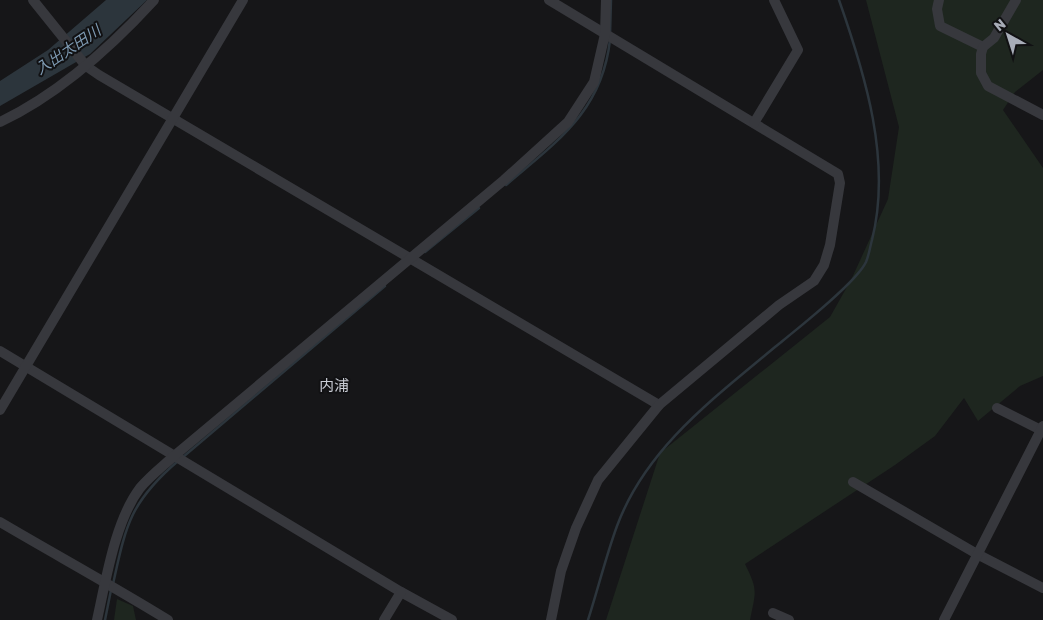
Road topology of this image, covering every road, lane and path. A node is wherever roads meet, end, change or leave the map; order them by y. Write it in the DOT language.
graph roads {
  1 [pos="33,0"];
  2 [pos="154,0"];
  3 [pos="244,0"];
  4 [pos="549,0"];
  5 [pos="606,0"];
  6 [pos="774,0"];
  7 [pos="939,0"];
  8 [pos="1016,0"];
  9 [pos="605,34"];
  10 [pos="983,47"];
  11 [pos="86,66"];
  12 [pos="1043,115"];
  13 [pos="174,119"];
  14 [pos="0,122"];
  15 [pos="754,123"];
  16 [pos="411,258"];
  17 [pos="0,351"];
  18 [pos="25,366"];
  19 [pos="659,405"];
  20 [pos="997,408"];
  21 [pos="0,410"];
  22 [pos="1042,429"];
  23 [pos="174,456"];
  24 [pos="853,482"];
  25 [pos="0,522"];
  26 [pos="977,554"];
  27 [pos="105,581"];
  28 [pos="1043,588"];
  29 [pos="401,592"];
  30 [pos="773,613"];
  31 [pos="97,620"];
  32 [pos="168,620"];
  33 [pos="384,620"];
  34 [pos="452,620"];
  35 [pos="551,620"];
  36 [pos="789,620"];
  37 [pos="944,620"];
  1 -- 11 [label="street"];
  2 -- 11 [label="street"];
  3 -- 13 [label="street"];
  4 -- 9 [label="street"];
  5 -- 9 [label="street"];
  6 -- 15 [label="street"];
  7 -- 10 [label="street"];
  8 -- 10 [label="street"];
  9 -- 15 [label="street"];
  9 -- 16 [label="street"];
  10 -- 12 [label="street"];
  11 -- 13 [label="street"];
  11 -- 14 [label="street"];
  13 -- 16 [label="street"];
  13 -- 18 [label="street"];
  15 -- 19 [label="street"];
  16 -- 19 [label="street"];
  16 -- 23 [label="street"];
  17 -- 18 [label="street"];
  18 -- 21 [label="street"];
  18 -- 23 [label="street"];
  19 -- 35 [label="street"];
  20 -- 22 [label="street"];
  22 -- 26 [label="street"];
  23 -- 27 [label="street"];
  23 -- 29 [label="street"];
  24 -- 26 [label="street"];
  25 -- 27 [label="street"];
  26 -- 28 [label="street"];
  26 -- 37 [label="street"];
  27 -- 31 [label="street"];
  27 -- 32 [label="street"];
  29 -- 33 [label="street"];
  29 -- 34 [label="street"];
  30 -- 36 [label="street"];
}
